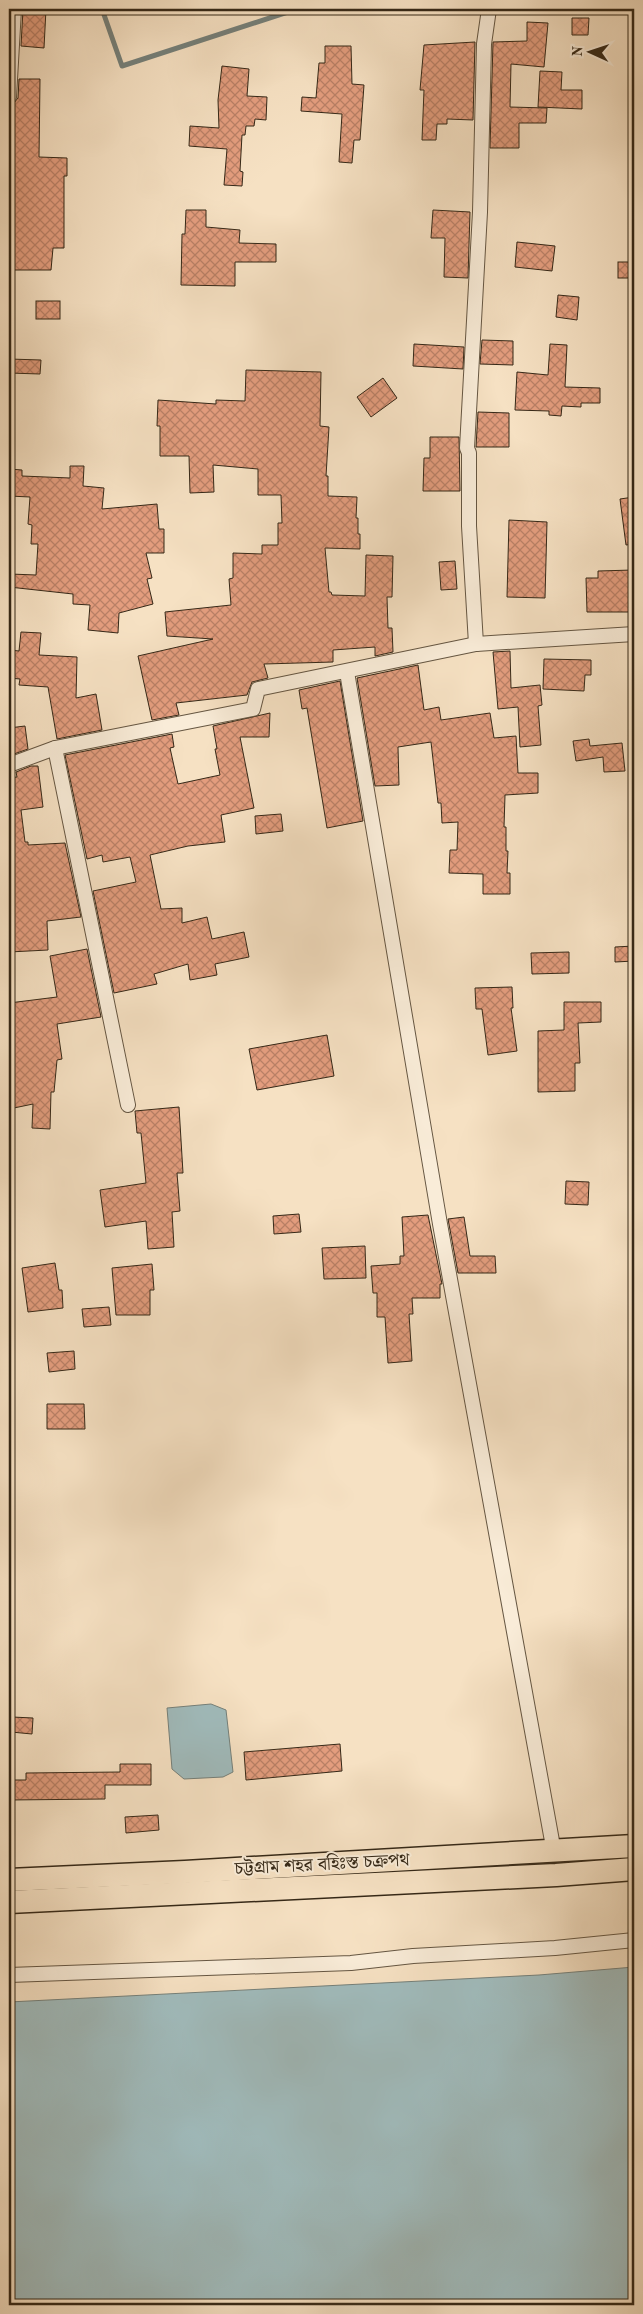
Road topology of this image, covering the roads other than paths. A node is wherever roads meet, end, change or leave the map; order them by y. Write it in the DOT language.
graph roads {
  1 [pos="14,9"];
  2 [pos="490,9"];
  3 [pos="9,97"];
  4 [pos="634,634"];
  5 [pos="476,644"];
  6 [pos="347,672"];
  7 [pos="55,748"];
  8 [pos="9,765"];
  9 [pos="128,1105"];
  10 [pos="634,1846"];
  11 [pos="554,1852"];
  12 [pos="634,1869"];
  13 [pos="9,1880"];
  14 [pos="9,1902"];
  15 [pos="634,1940"];
  16 [pos="9,1975"];
  1 -- 3 [label="street"];
  2 -- 5 [label="street"];
  4 -- 5 [label="street"];
  5 -- 6 [label="street"];
  6 -- 7 [label="street"];
  6 -- 11 [label="street"];
  7 -- 8 [label="street"];
  7 -- 9 [label="street"];
  10 -- 11 [label="main road, চট্টগ্রাম শহর বহিঃস্ত চক্রপথ"];
  11 -- 13 [label="main road, চট্টগ্রাম শহর বহিঃস্ত চক্রপথ"];
  12 -- 14 [label="main road, চট্টগ্রাম শহর বহিঃস্ত চক্রপথ"];
  15 -- 16 [label="street"];
}
